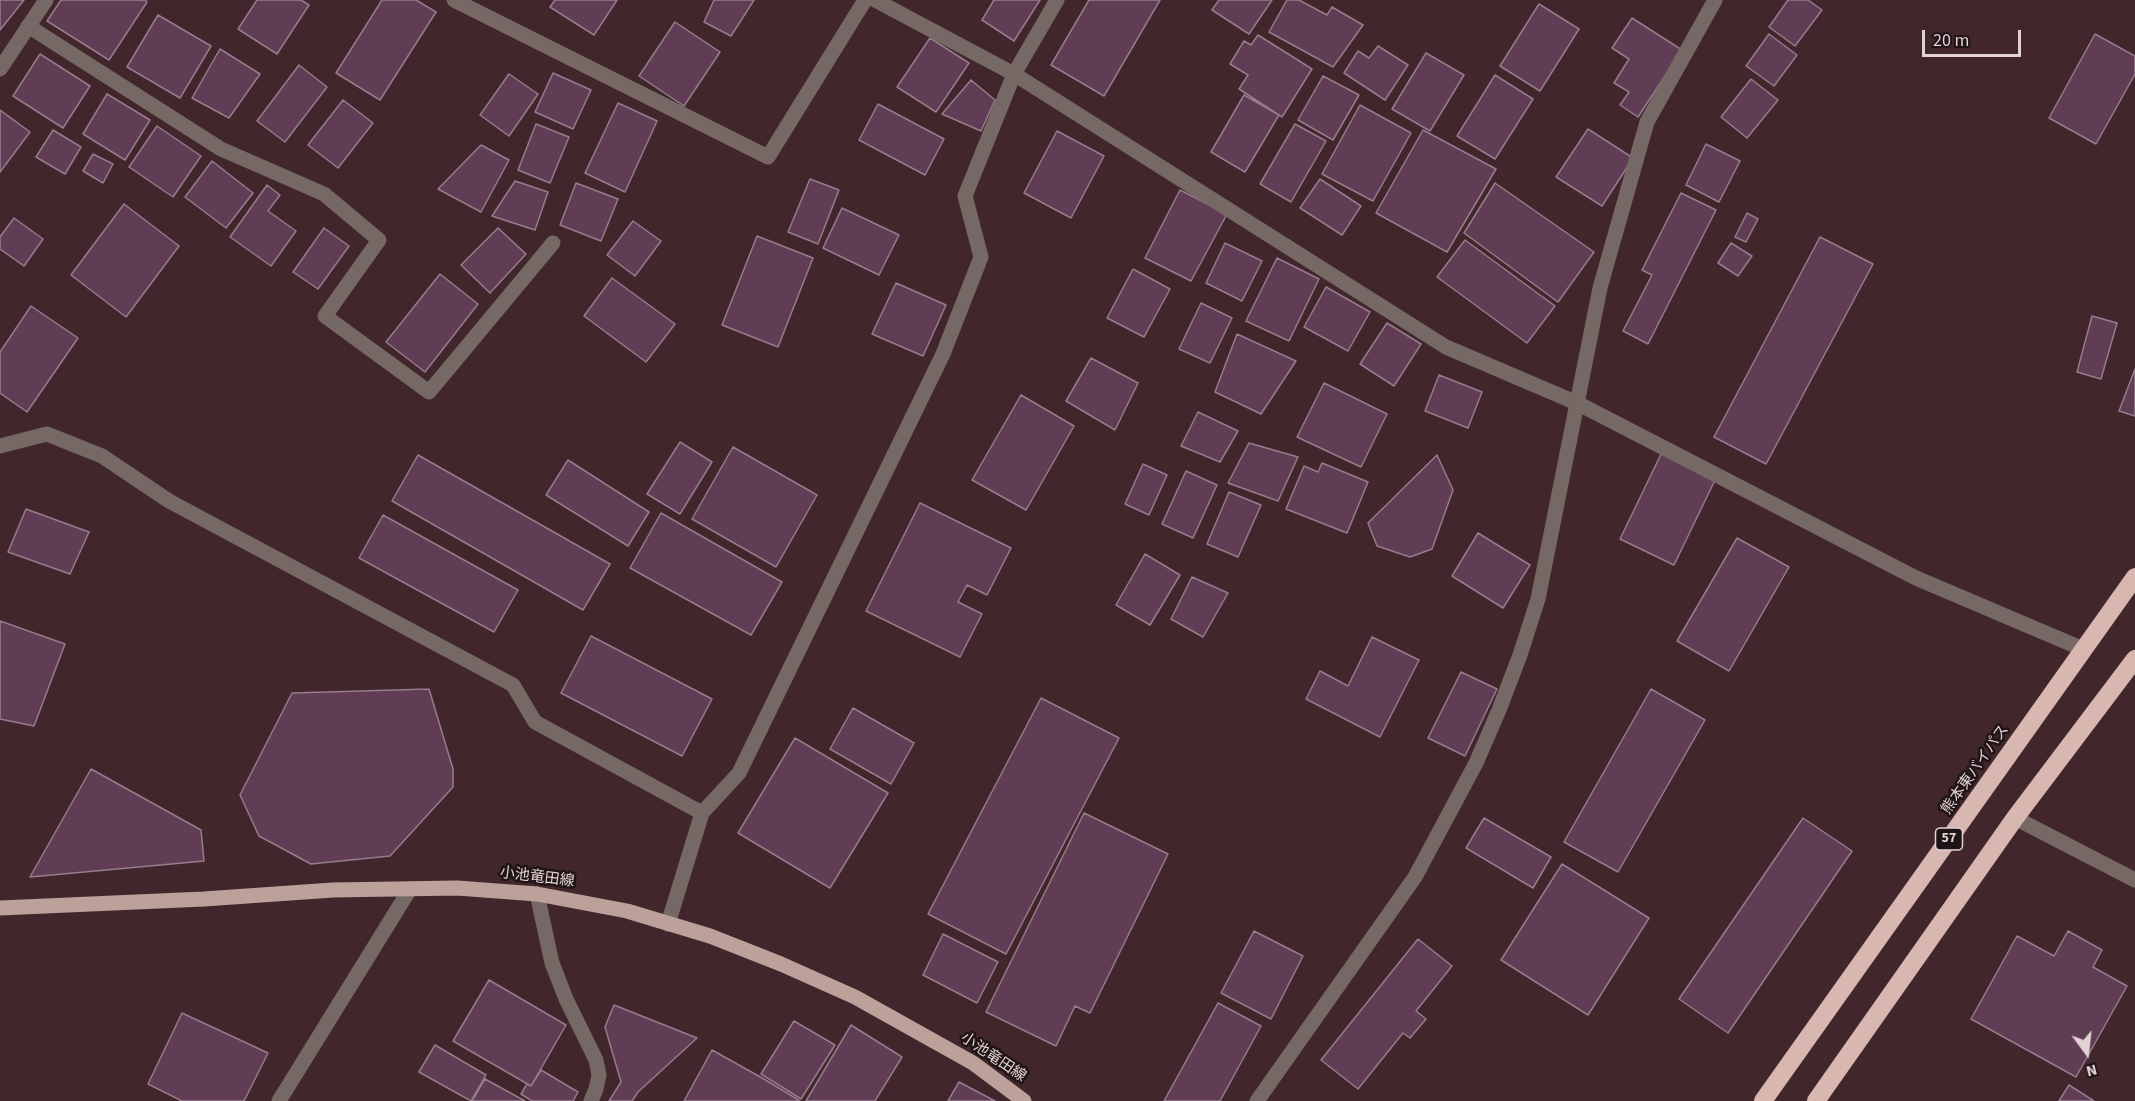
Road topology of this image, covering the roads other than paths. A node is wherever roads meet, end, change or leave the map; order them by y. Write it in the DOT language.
graph roads {
  1 [pos="46,0"];
  2 [pos="454,0"];
  3 [pos="865,0"];
  4 [pos="875,0"];
  5 [pos="1057,0"];
  6 [pos="1715,0"];
  7 [pos="28,26"];
  8 [pos="0,69"];
  9 [pos="1014,74"];
  10 [pos="553,243"];
  11 [pos="1577,403"];
  12 [pos="0,447"];
  13 [pos="2135,577"];
  14 [pos="2083,649"];
  15 [pos="2135,659"];
  16 [pos="702,813"];
  17 [pos="2015,818"];
  18 [pos="2135,880"];
  19 [pos="410,889"];
  20 [pos="537,894"];
  21 [pos="0,908"];
  22 [pos="668,924"];
  23 [pos="279,1101"];
  24 [pos="591,1101"];
  25 [pos="1024,1101"];
  26 [pos="1257,1101"];
  27 [pos="1763,1101"];
  28 [pos="1816,1101"];
  1 -- 7 [label="street"];
  2 -- 3 [label="street"];
  4 -- 9 [label="street"];
  5 -- 9 [label="street"];
  6 -- 11 [label="street"];
  7 -- 8 [label="street"];
  7 -- 10 [label="street"];
  9 -- 11 [label="street"];
  9 -- 16 [label="street"];
  11 -- 14 [label="street"];
  11 -- 26 [label="street"];
  12 -- 16 [label="street"];
  13 -- 14 [label="highway, 熊本東バイパス / 57"];
  14 -- 27 [label="highway, 熊本東バイパス / 57"];
  15 -- 17 [label="highway"];
  16 -- 22 [label="street"];
  17 -- 18 [label="street"];
  17 -- 28 [label="highway"];
  19 -- 20 [label="main road, 小池竜田線"];
  19 -- 21 [label="main road, 小池竜田線"];
  19 -- 23 [label="street"];
  20 -- 22 [label="main road, 小池竜田線"];
  20 -- 24 [label="street"];
  22 -- 25 [label="main road, 小池竜田線"];
}
